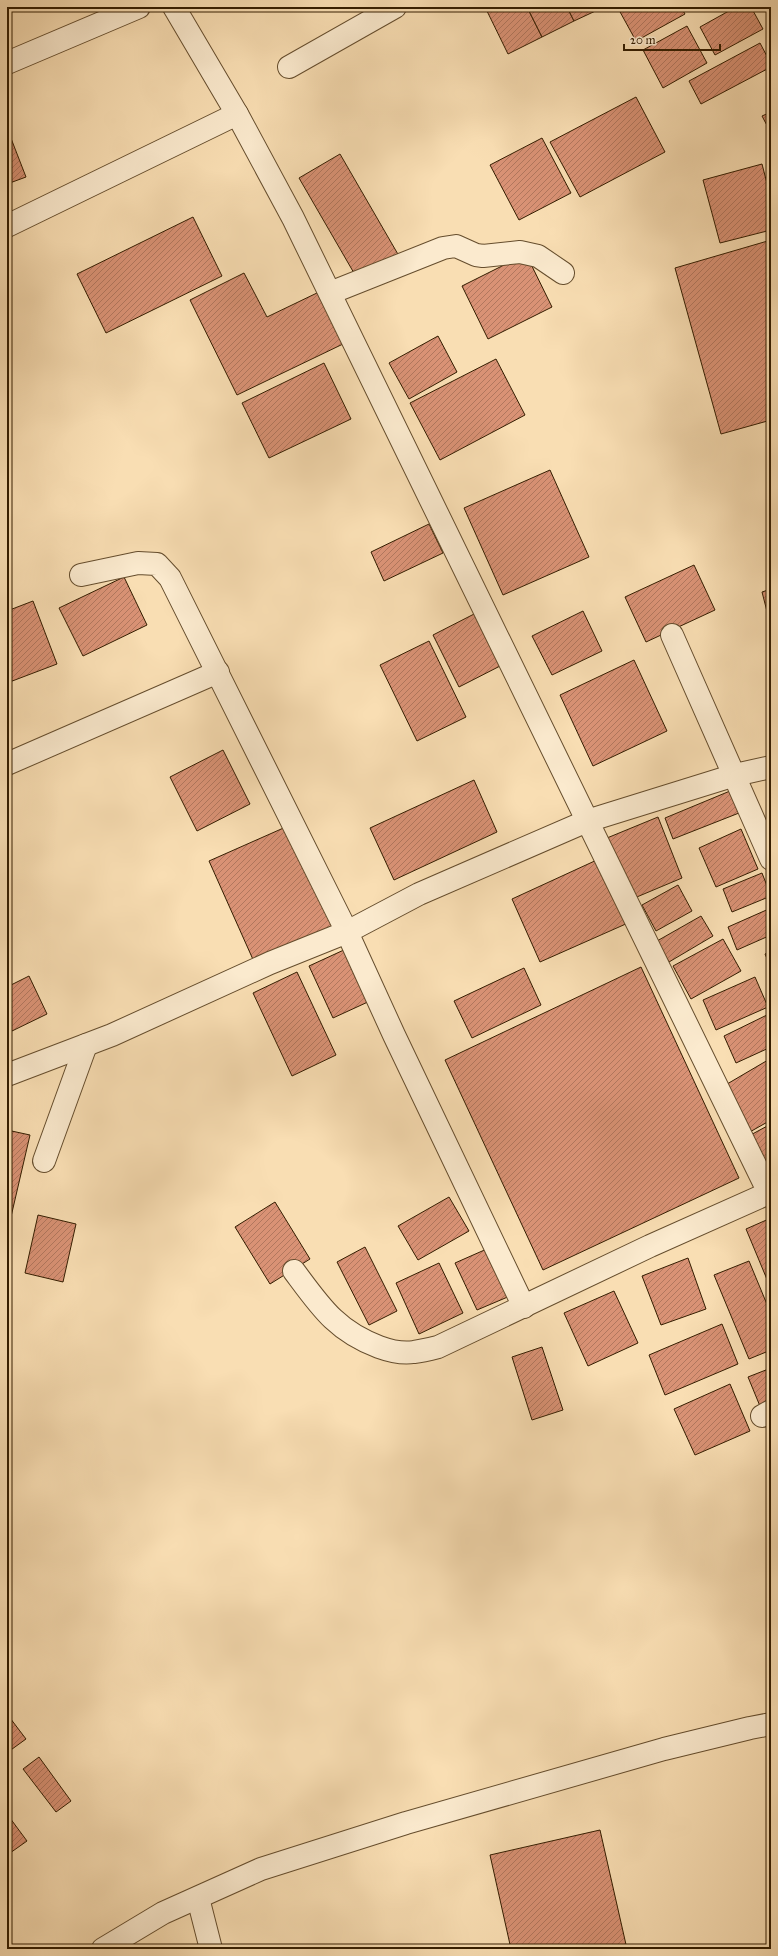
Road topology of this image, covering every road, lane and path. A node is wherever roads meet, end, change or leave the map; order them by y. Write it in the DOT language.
graph roads {
  1 [pos="139,7"];
  2 [pos="174,7"];
  3 [pos="395,7"];
  4 [pos="7,63"];
  5 [pos="289,67"];
  6 [pos="237,114"];
  7 [pos="7,226"];
  8 [pos="563,273"];
  9 [pos="330,293"];
  10 [pos="81,576"];
  11 [pos="672,635"];
  12 [pos="218,672"];
  13 [pos="7,764"];
  14 [pos="771,767"];
  15 [pos="735,775"];
  16 [pos="588,821"];
  17 [pos="771,859"];
  18 [pos="348,932"];
  19 [pos="86,1045"];
  20 [pos="7,1074"];
  21 [pos="44,1161"];
  22 [pos="770,1193"];
  23 [pos="294,1271"];
  24 [pos="524,1307"];
  25 [pos="771,1724"];
  26 [pos="198,1898"];
  27 [pos="102,1949"];
  28 [pos="211,1949"];
  1 -- 4 [label="street"];
  2 -- 6 [label="street"];
  3 -- 5 [label="street"];
  6 -- 7 [label="street"];
  6 -- 9 [label="street"];
  8 -- 9 [label="street"];
  9 -- 16 [label="street"];
  10 -- 12 [label="street"];
  11 -- 15 [label="street"];
  12 -- 13 [label="street"];
  12 -- 18 [label="street"];
  14 -- 15 [label="street"];
  15 -- 16 [label="street"];
  15 -- 17 [label="street"];
  16 -- 18 [label="street"];
  16 -- 22 [label="street"];
  18 -- 19 [label="street"];
  18 -- 24 [label="street"];
  19 -- 20 [label="street"];
  19 -- 21 [label="street"];
  22 -- 24 [label="street"];
  23 -- 24 [label="street"];
  25 -- 26 [label="street"];
  26 -- 27 [label="street"];
  26 -- 28 [label="street"];
}
